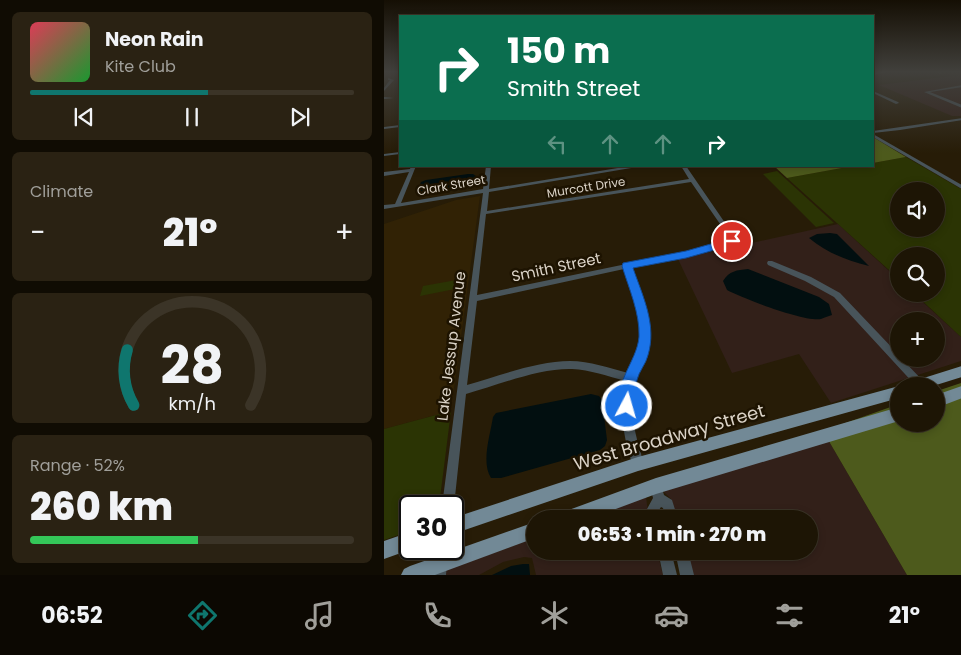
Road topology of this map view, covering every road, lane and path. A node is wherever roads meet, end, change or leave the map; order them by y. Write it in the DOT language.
graph roads {
  1 [pos="888,99"];
  2 [pos="942,99"];
  3 [pos="897,103"];
  4 [pos="961,107"];
  5 [pos="961,119"];
  6 [pos="399,126"];
  7 [pos="384,128"];
  8 [pos="874,132"];
  9 [pos="874,137"];
  10 [pos="399,153"];
  11 [pos="384,155"];
  12 [pos="489,167"];
  13 [pos="635,167"];
  14 [pos="684,167"];
  15 [pos="413,168"];
  16 [pos="384,174"];
  17 [pos="692,180"];
  18 [pos="961,188"];
  19 [pos="486,190"];
  20 [pos="397,205"];
  21 [pos="384,207"];
  22 [pos="483,213"];
  23 [pos="770,263"];
  24 [pos="627,266"];
  25 [pos="473,299"];
  26 [pos="961,371"];
  27 [pos="912,377"];
  28 [pos="945,377"];
  29 [pos="630,378"];
  30 [pos="462,391"];
  31 [pos="961,392"];
  32 [pos="890,394"];
  33 [pos="945,398"];
  34 [pos="890,417"];
  35 [pos="638,464"];
  36 [pos="657,492"];
  37 [pos="449,495"];
  38 [pos="596,510"];
  39 [pos="653,510"];
  40 [pos="670,510"];
  41 [pos="464,522"];
  42 [pos="526,533"];
  43 [pos="399,545"];
  44 [pos="384,550"];
  45 [pos="666,560"];
  46 [pos="683,560"];
  47 [pos="441,563"];
  48 [pos="410,575"];
  49 [pos="670,575"];
  50 [pos="687,575"];
  1 -- 3 [label="street"];
  2 -- 4 [label="street"];
  5 -- 8 [label="street"];
  6 -- 7 [label="street"];
  9 -- 18 [label="street"];
  10 -- 11 [label="street"];
  12 -- 19 [label="street, Lake Jessup Avenue"];
  13 -- 19 [label="street, Clark Street"];
  14 -- 17 [label="street"];
  15 -- 16 [label="street"];
  15 -- 20 [label="street"];
  17 -- 22 [label="street, Murcott Drive"];
  17 -- 24 [label="street, Smith Street"];
  19 -- 20 [label="street, Clark Street"];
  19 -- 22 [label="street, Lake Jessup Avenue"];
  20 -- 21 [label="street, Clark Street"];
  22 -- 25 [label="street, Lake Jessup Avenue"];
  23 -- 27 [label="street"];
  24 -- 25 [label="street, Smith Street"];
  24 -- 29 [label="street"];
  25 -- 30 [label="street, Lake Jessup Avenue"];
  26 -- 28 [label="main road"];
  29 -- 30 [label="street"];
  29 -- 35 [label="street"];
  30 -- 37 [label="street, Lake Jessup Avenue"];
  31 -- 33 [label="main road"];
  32 -- 35 [label="main road, West Broadway Street"];
  34 -- 36 [label="main road"];
  35 -- 41 [label="main road, West Broadway Street"];
  36 -- 38 [label="main road"];
  36 -- 39 [label="street"];
  36 -- 40 [label="street"];
  42 -- 47 [label="main road"];
  43 -- 44 [label="main road"];
  45 -- 49 [label="street"];
  46 -- 50 [label="street"];
  47 -- 48 [label="main road"];
}
